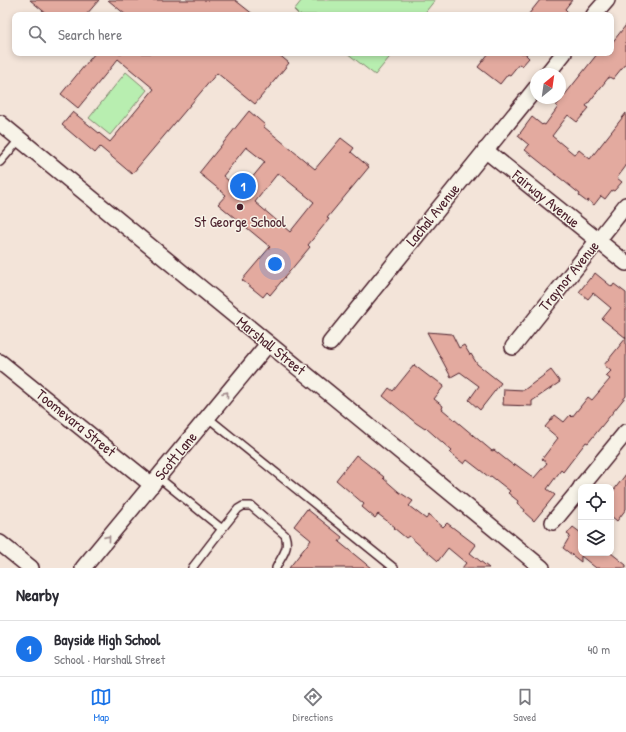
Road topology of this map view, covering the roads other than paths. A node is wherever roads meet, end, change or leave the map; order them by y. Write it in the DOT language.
graph roads {
  1 [pos="606,0"];
  2 [pos="596,12"];
  3 [pos="562,56"];
  4 [pos="552,68"];
  5 [pos="530,95"];
  6 [pos="0,123"];
  7 [pos="19,140"];
  8 [pos="486,150"];
  9 [pos="0,162"];
  10 [pos="626,205"];
  11 [pos="598,241"];
  12 [pos="626,263"];
  13 [pos="330,343"];
  14 [pos="268,344"];
  15 [pos="513,347"];
  16 [pos="0,362"];
  17 [pos="207,417"];
  18 [pos="626,432"];
  19 [pos="155,481"];
  20 [pos="583,484"];
  21 [pos="578,491"];
  22 [pos="553,522"];
  23 [pos="222,529"];
  24 [pos="0,543"];
  25 [pos="31,568"];
  26 [pos="83,568"];
  27 [pos="192,568"];
  28 [pos="276,568"];
  29 [pos="394,568"];
  30 [pos="542,568"];
  1 -- 2 [label="street"];
  3 -- 4 [label="street"];
  5 -- 8 [label="street, Lachal Avenue"];
  6 -- 7 [label="street, Marshall Street"];
  7 -- 9 [label="lane"];
  7 -- 14 [label="street, Marshall Street"];
  8 -- 11 [label="street, Fairway Avenue"];
  8 -- 13 [label="street, Lachal Avenue"];
  10 -- 11 [label="street, Traynor Avenue"];
  11 -- 12 [label="street, Fairway Avenue"];
  11 -- 15 [label="street, Traynor Avenue"];
  17 -- 14 [label="street, Scott Lane, one-way"];
  14 -- 30 [label="street, Marshall Street"];
  16 -- 19 [label="street, Toomevara Street"];
  17 -- 19 [label="street, Scott Lane"];
  17 -- 29 [label="lane"];
  18 -- 20 [label="street"];
  19 -- 23 [label="lane"];
  26 -- 19 [label="street, Scott Lane, one-way"];
  21 -- 22 [label="street"];
  23 -- 27 [label="lane"];
  23 -- 28 [label="lane"];
  24 -- 25 [label="street"];
}
